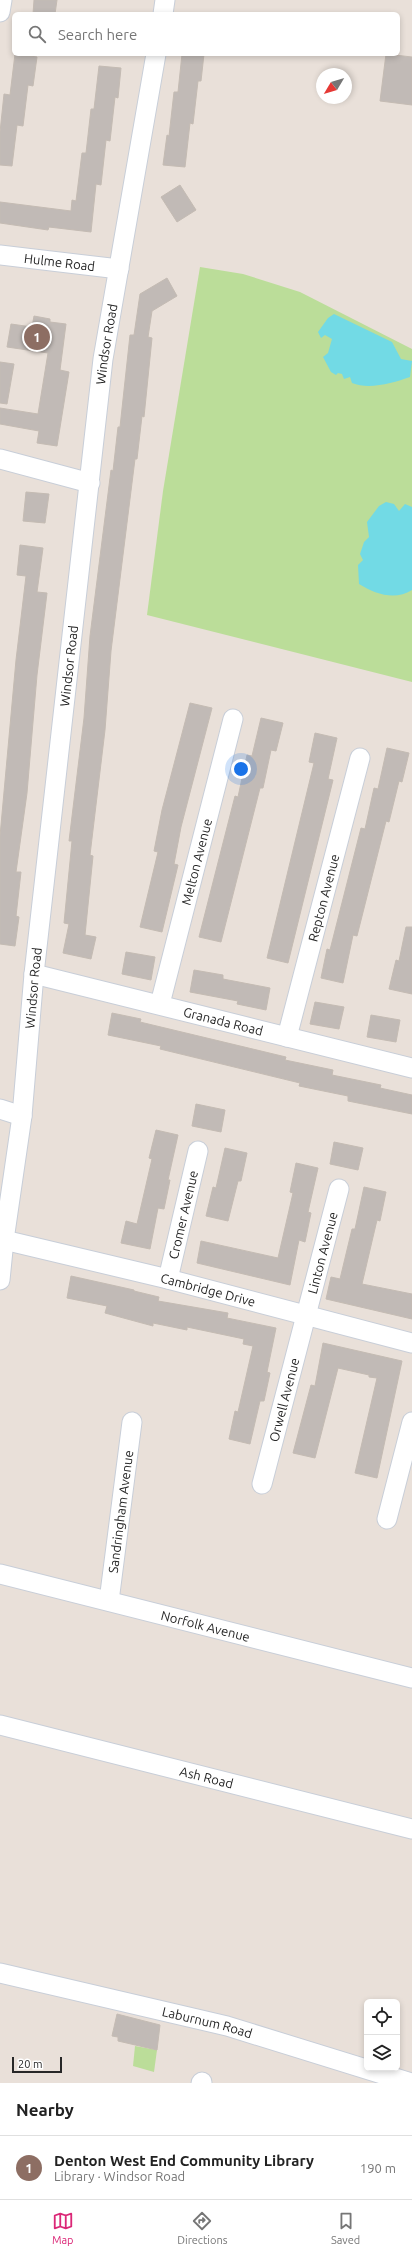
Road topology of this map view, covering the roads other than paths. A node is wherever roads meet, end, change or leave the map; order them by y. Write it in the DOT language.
graph roads {
  1 [pos="2,0"];
  2 [pos="165,0"];
  3 [pos="0,12"];
  4 [pos="163,12"];
  5 [pos="156,56"];
  6 [pos="0,255"];
  7 [pos="120,269"];
  8 [pos="0,459"];
  9 [pos="90,482"];
  10 [pos="233,719"];
  11 [pos="360,758"];
  12 [pos="34,974"];
  13 [pos="160,1004"];
  14 [pos="287,1037"];
  15 [pos="412,1067"];
  16 [pos="0,1109"];
  17 [pos="22,1116"];
  18 [pos="198,1151"];
  19 [pos="339,1189"];
  20 [pos="4,1240"];
  21 [pos="168,1279"];
  22 [pos="0,1280"];
  23 [pos="306,1316"];
  24 [pos="412,1343"];
  25 [pos="132,1422"];
  26 [pos="412,1422"];
  27 [pos="262,1484"];
  28 [pos="387,1519"];
  29 [pos="0,1574"];
  30 [pos="109,1601"];
  31 [pos="412,1678"];
  32 [pos="0,1725"];
  33 [pos="412,1829"];
  34 [pos="0,1973"];
  35 [pos="411,2083"];
  1 -- 3 [label="street"];
  2 -- 4 [label="street"];
  5 -- 7 [label="street, Windsor Road"];
  6 -- 7 [label="street, Hulme Road"];
  7 -- 9 [label="street, Windsor Road"];
  8 -- 9 [label="street"];
  9 -- 12 [label="street, Windsor Road"];
  10 -- 13 [label="street, Melton Avenue"];
  11 -- 14 [label="street, Repton Avenue"];
  12 -- 13 [label="street, Granada Road"];
  12 -- 17 [label="street, Windsor Road"];
  13 -- 14 [label="street, Granada Road"];
  14 -- 15 [label="street, Granada Road"];
  16 -- 17 [label="street"];
  17 -- 20 [label="street, Windsor Road"];
  18 -- 21 [label="street, Cromer Avenue"];
  19 -- 23 [label="street, Linton Avenue"];
  20 -- 21 [label="street, Cambridge Drive"];
  20 -- 22 [label="street, Windsor Road"];
  21 -- 23 [label="street, Cambridge Drive"];
  23 -- 24 [label="street, Cambridge Drive"];
  23 -- 27 [label="street, Orwell Avenue"];
  25 -- 30 [label="street, Sandringham Avenue"];
  26 -- 28 [label="street"];
  29 -- 30 [label="street, Norfolk Avenue"];
  30 -- 31 [label="street, Norfolk Avenue"];
  32 -- 33 [label="street, Ash Road"];
  34 -- 35 [label="street, Laburnum Road"];
}
